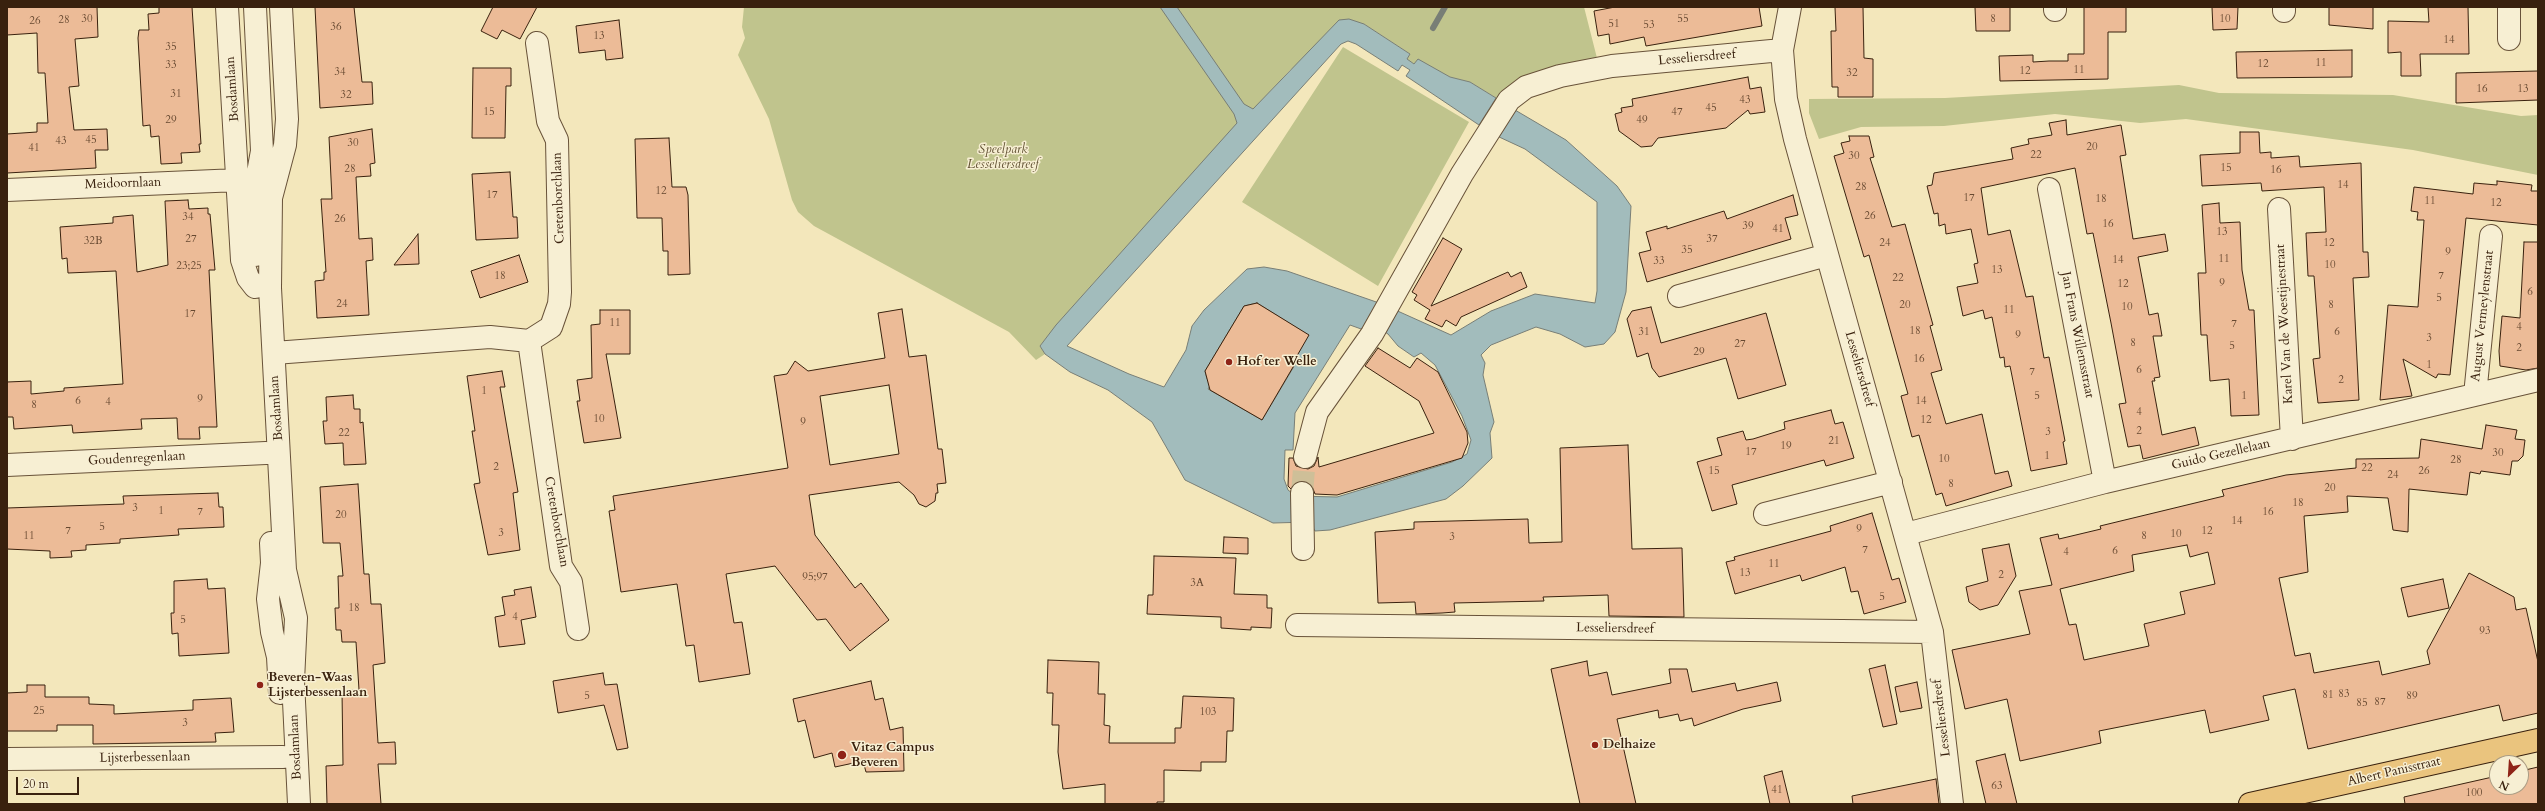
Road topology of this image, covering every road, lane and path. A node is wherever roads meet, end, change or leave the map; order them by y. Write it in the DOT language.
graph roads {
  1 [pos="227,7"];
  2 [pos="255,7"];
  3 [pos="281,7"];
  4 [pos="1790,7"];
  5 [pos="2509,7"];
  6 [pos="2509,39"];
  7 [pos="536,43"];
  8 [pos="1782,50"];
  9 [pos="262,151"];
  10 [pos="238,180"];
  11 [pos="2049,188"];
  12 [pos="7,190"];
  13 [pos="271,198"];
  14 [pos="2279,209"];
  15 [pos="2491,236"];
  16 [pos="1827,255"];
  17 [pos="255,286"];
  18 [pos="1679,296"];
  19 [pos="529,341"];
  20 [pos="274,353"];
  21 [pos="2538,380"];
  22 [pos="2475,395"];
  23 [pos="2292,439"];
  24 [pos="266,453"];
  25 [pos="1305,457"];
  26 [pos="7,465"];
  27 [pos="1891,482"];
  28 [pos="2105,482"];
  29 [pos="1302,494"];
  30 [pos="1765,514"];
  31 [pos="1906,534"];
  32 [pos="1303,539"];
  33 [pos="296,618"];
  34 [pos="270,620"];
  35 [pos="1297,625"];
  36 [pos="578,629"];
  37 [pos="1932,632"];
  38 [pos="2538,740"];
  39 [pos="283,757"];
  40 [pos="7,759"];
  41 [pos="285,804"];
  42 [pos="298,804"];
  43 [pos="1952,804"];
  44 [pos="2250,804"];
  1 -- 10 [label="street, Bosdamlaan"];
  2 -- 9 [label="street, Bosdamlaan"];
  3 -- 13 [label="street, Bosdamlaan"];
  4 -- 8 [label="street, Lesseliersdreef"];
  5 -- 6 [label="street"];
  7 -- 19 [label="street, Cretenborchlaan"];
  8 -- 16 [label="street, Lesseliersdreef"];
  8 -- 25 [label="street, Lesseliersdreef"];
  9 -- 13 [label="street, Bosdamlaan"];
  9 -- 17 [label="street, Bosdamlaan"];
  10 -- 12 [label="street, Meidoornlaan"];
  10 -- 17 [label="street, Bosdamlaan"];
  11 -- 28 [label="street, Jan Frans Willemsstraat"];
  13 -- 20 [label="street, Bosdamlaan"];
  14 -- 23 [label="street, Karel Van de Woestijnestraat"];
  15 -- 22 [label="street, August Vermeylenstraat"];
  16 -- 18 [label="street"];
  16 -- 27 [label="street, Lesseliersdreef"];
  17 -- 24 [label="street, Bosdamlaan"];
  19 -- 20 [label="street"];
  19 -- 36 [label="street, Cretenborchlaan"];
  20 -- 33 [label="street, Bosdamlaan"];
  21 -- 22 [label="street, Guido Gezellelaan"];
  22 -- 23 [label="street, Guido Gezellelaan"];
  23 -- 28 [label="street, Guido Gezellelaan"];
  24 -- 26 [label="street, Goudenregenlaan"];
  24 -- 34 [label="street, Bosdamlaan"];
  27 -- 30 [label="street"];
  27 -- 31 [label="street, Lesseliersdreef"];
  28 -- 31 [label="street, Guido Gezellelaan"];
  29 -- 32 [label="street"];
  31 -- 37 [label="street, Lesseliersdreef"];
  33 -- 34 [label="street"];
  33 -- 42 [label="street, Bosdamlaan"];
  34 -- 39 [label="street, Bosdamlaan"];
  35 -- 37 [label="street, Lesseliersdreef"];
  37 -- 43 [label="street, Lesseliersdreef"];
  38 -- 44 [label="main road, Albert Panisstraat"];
  39 -- 40 [label="street, Lijsterbessenlaan"];
  39 -- 41 [label="street, Bosdamlaan"];
}
